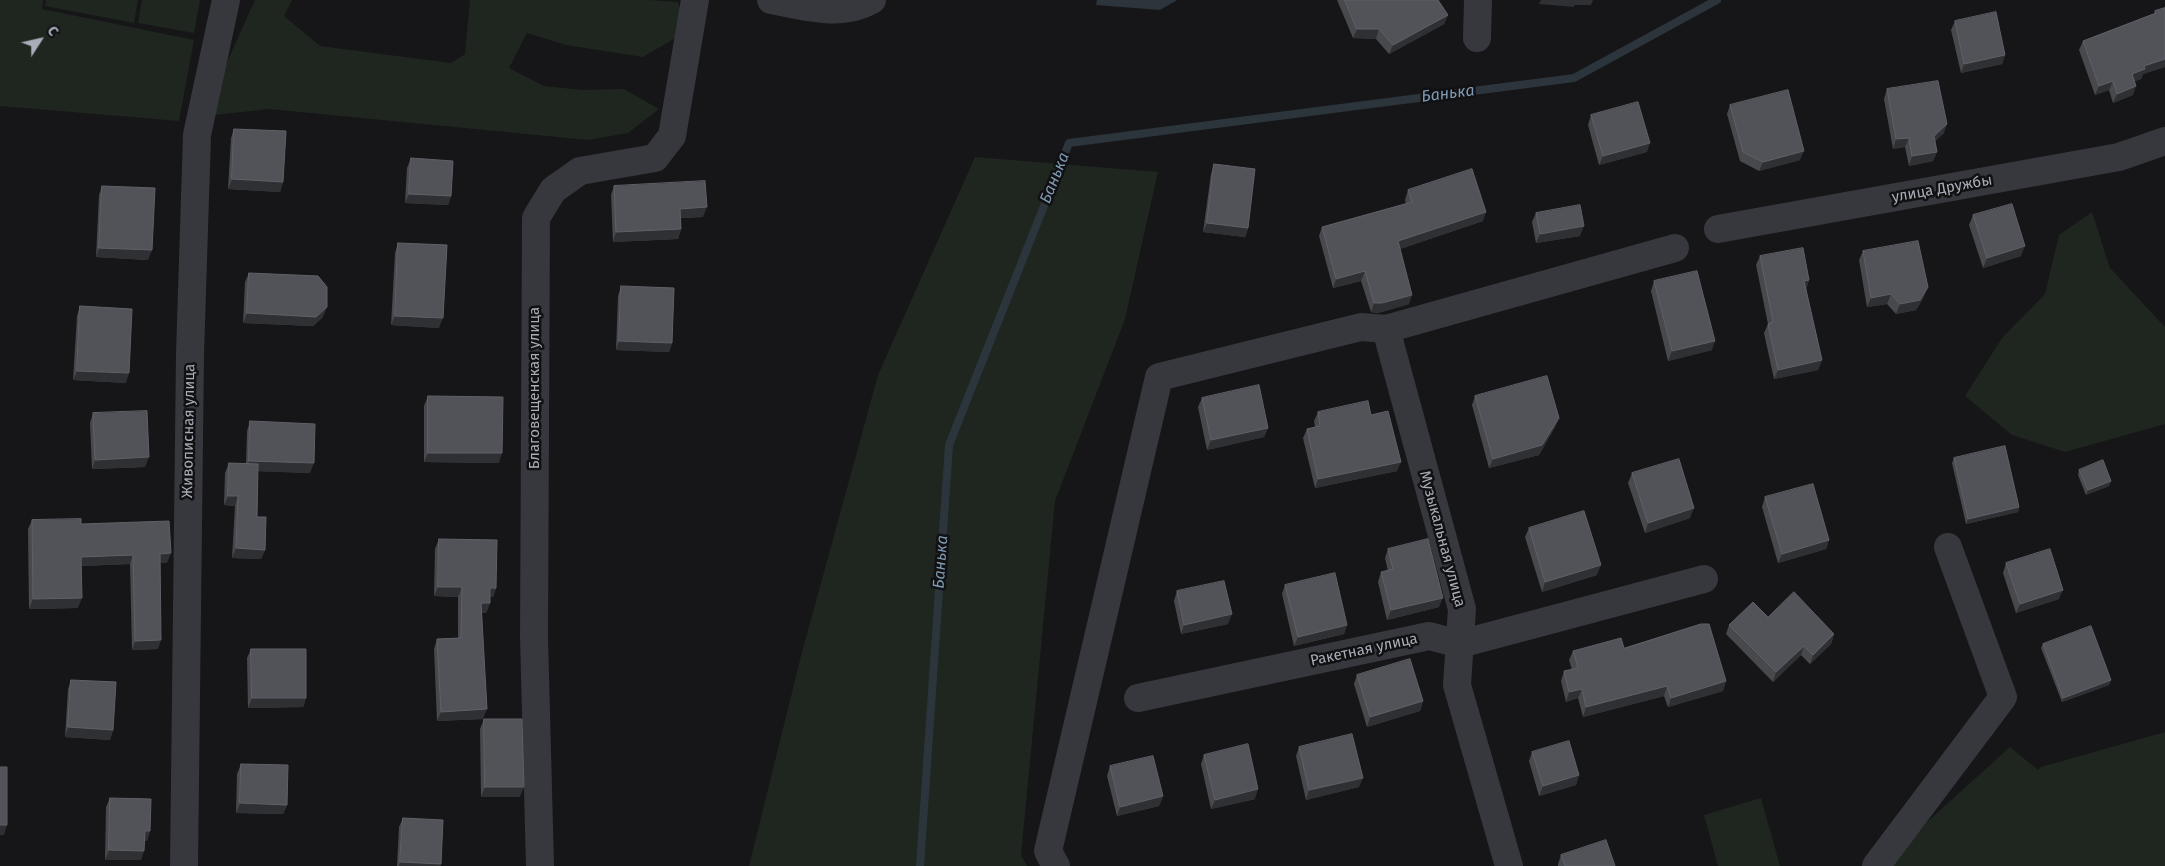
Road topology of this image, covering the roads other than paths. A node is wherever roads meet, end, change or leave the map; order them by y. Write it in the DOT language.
graph roads {
  1 [pos="226,0"];
  2 [pos="695,0"];
  3 [pos="771,0"];
  4 [pos="872,0"];
  5 [pos="1478,0"];
  6 [pos="1477,38"];
  7 [pos="2165,141"];
  8 [pos="1718,229"];
  9 [pos="1675,248"];
  10 [pos="1386,329"];
  11 [pos="1948,547"];
  12 [pos="1704,579"];
  13 [pos="1460,644"];
  14 [pos="1138,698"];
  15 [pos="184,866"];
  16 [pos="540,866"];
  17 [pos="1056,866"];
  18 [pos="1510,866"];
  19 [pos="1876,866"];
  1 -- 15 [label="street, Живописная улица"];
  2 -- 16 [label="street, Благовещенская улица"];
  3 -- 4 [label="street"];
  5 -- 6 [label="street"];
  7 -- 8 [label="street, улица Дружбы"];
  9 -- 10 [label="street"];
  10 -- 13 [label="street, Музыкальная улица"];
  10 -- 17 [label="street"];
  11 -- 19 [label="street"];
  12 -- 13 [label="street, Ракетная улица"];
  13 -- 14 [label="street, Ракетная улица"];
  13 -- 18 [label="street, Музыкальная улица"];
}
